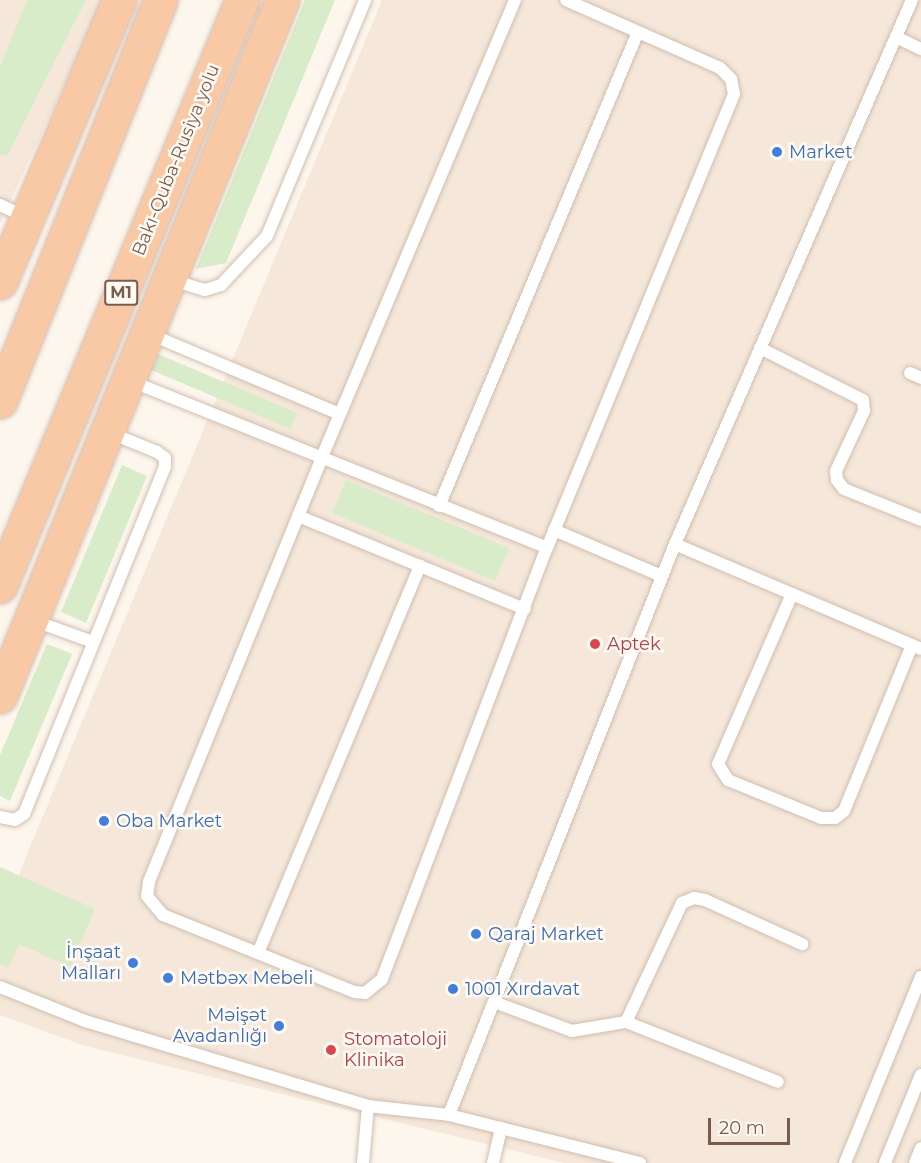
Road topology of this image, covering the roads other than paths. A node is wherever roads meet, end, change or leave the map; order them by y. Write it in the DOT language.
graph roads {
  1 [pos="119,0"];
  2 [pos="160,0"];
  3 [pos="242,0"];
  4 [pos="282,0"];
  5 [pos="365,0"];
  6 [pos="515,0"];
  7 [pos="566,0"];
  8 [pos="912,0"];
  9 [pos="639,32"];
  10 [pos="896,37"];
  11 [pos="921,49"];
  12 [pos="13,211"];
  13 [pos="168,278"];
  14 [pos="0,282"];
  15 [pos="146,332"];
  16 [pos="760,348"];
  17 [pos="127,380"];
  18 [pos="0,401"];
  19 [pos="340,414"];
  20 [pos="105,431"];
  21 [pos="321,460"];
  22 [pos="439,506"];
  23 [pos="298,516"];
  24 [pos="921,520"];
  25 [pos="554,530"];
  26 [pos="675,544"];
  27 [pos="547,548"];
  28 [pos="420,566"];
  29 [pos="662,576"];
  30 [pos="0,586"];
  31 [pos="792,594"];
  32 [pos="525,609"];
  33 [pos="30,619"];
  34 [pos="93,642"];
  35 [pos="916,647"];
  36 [pos="0,696"];
  37 [pos="0,817"];
  38 [pos="802,944"];
  39 [pos="258,953"];
  40 [pos="921,977"];
  41 [pos="0,987"];
  42 [pos="494,1002"];
  43 [pos="626,1022"];
  44 [pos="921,1075"];
  45 [pos="778,1082"];
  46 [pos="368,1106"];
  47 [pos="449,1115"];
  48 [pos="501,1128"];
  49 [pos="921,1148"];
  50 [pos="363,1163"];
  51 [pos="494,1163"];
  52 [pos="640,1163"];
  53 [pos="845,1163"];
  54 [pos="885,1163"];
  55 [pos="915,1163"];
  1 -- 12 [label="highway"];
  2 -- 18 [label="highway"];
  3 -- 30 [label="highway, Bakı-Quba-Rusiya yolu / M1"];
  4 -- 13 [label="highway"];
  5 -- 13 [label="lane"];
  6 -- 19 [label="lane"];
  7 -- 9 [label="lane"];
  8 -- 10 [label="lane"];
  9 -- 22 [label="lane"];
  9 -- 25 [label="lane"];
  10 -- 11 [label="lane"];
  10 -- 16 [label="lane"];
  12 -- 14 [label="highway"];
  13 -- 15 [label="highway"];
  15 -- 17 [label="highway"];
  15 -- 19 [label="lane"];
  16 -- 24 [label="lane"];
  16 -- 26 [label="lane"];
  17 -- 20 [label="highway"];
  17 -- 21 [label="lane"];
  19 -- 21 [label="lane"];
  20 -- 33 [label="highway"];
  20 -- 34 [label="lane"];
  21 -- 22 [label="lane"];
  21 -- 23 [label="lane"];
  22 -- 27 [label="lane"];
  23 -- 28 [label="lane"];
  23 -- 39 [label="lane"];
  25 -- 27 [label="lane"];
  25 -- 29 [label="lane"];
  26 -- 29 [label="lane"];
  26 -- 31 [label="lane"];
  27 -- 32 [label="lane"];
  28 -- 32 [label="lane"];
  28 -- 39 [label="lane"];
  29 -- 42 [label="lane"];
  31 -- 35 [label="lane"];
  31 -- 35 [label="lane"];
  32 -- 39 [label="lane"];
  33 -- 34 [label="lane"];
  33 -- 36 [label="highway"];
  34 -- 37 [label="lane"];
  38 -- 43 [label="lane"];
  40 -- 53 [label="lane"];
  41 -- 46 [label="lane"];
  42 -- 43 [label="lane"];
  42 -- 47 [label="lane"];
  43 -- 45 [label="lane"];
  44 -- 54 [label="lane"];
  46 -- 47 [label="lane"];
  46 -- 50 [label="lane"];
  47 -- 48 [label="lane"];
  48 -- 51 [label="lane"];
  48 -- 52 [label="lane"];
  49 -- 55 [label="lane"];
}
